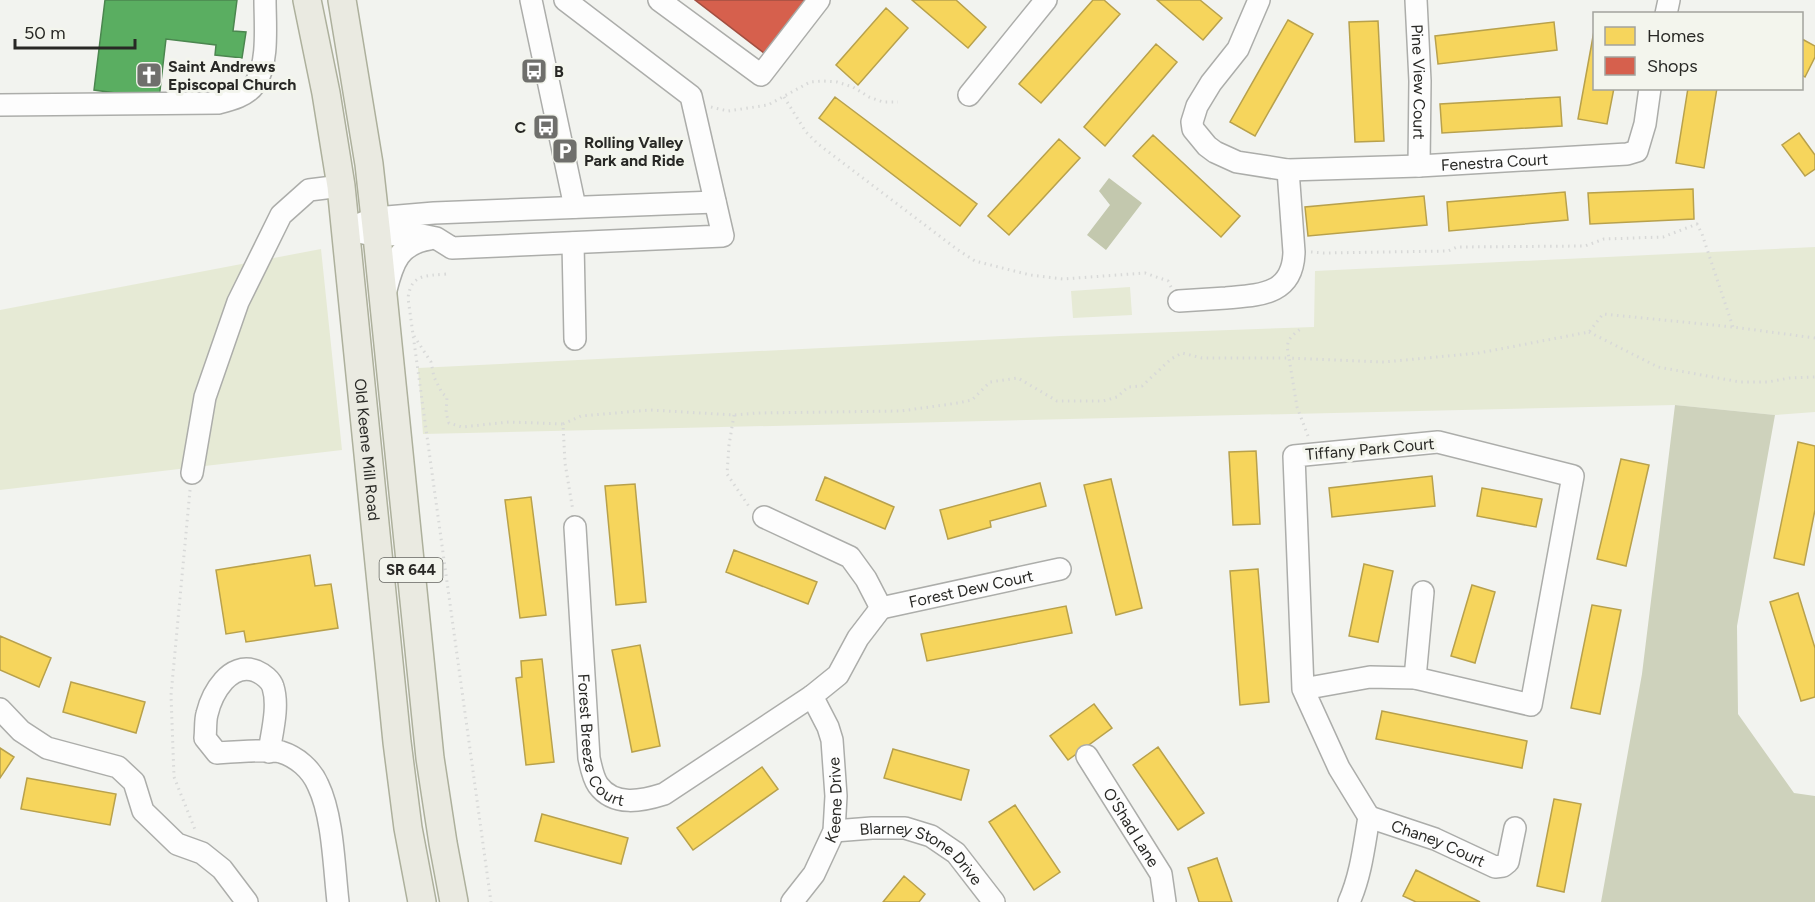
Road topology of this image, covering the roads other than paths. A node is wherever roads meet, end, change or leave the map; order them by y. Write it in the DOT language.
graph roads {
  1 [pos="265,0"];
  2 [pos="307,0"];
  3 [pos="342,0"];
  4 [pos="531,0"];
  5 [pos="565,0"];
  6 [pos="659,0"];
  7 [pos="819,0"];
  8 [pos="1046,0"];
  9 [pos="1259,0"];
  10 [pos="1416,0"];
  11 [pos="1650,90"];
  12 [pos="969,95"];
  13 [pos="0,105"];
  14 [pos="1419,166"];
  15 [pos="1288,170"];
  16 [pos="341,186"];
  17 [pos="715,202"];
  18 [pos="575,207"];
  19 [pos="376,227"];
  20 [pos="346,229"];
  21 [pos="436,238"];
  22 [pos="573,243"];
  23 [pos="384,299"];
  24 [pos="1179,301"];
  25 [pos="575,339"];
  26 [pos="192,473"];
  27 [pos="764,517"];
  28 [pos="575,527"];
  29 [pos="1060,569"];
  30 [pos="1423,592"];
  31 [pos="880,608"];
  32 [pos="1414,678"];
  33 [pos="1303,689"];
  34 [pos="812,696"];
  35 [pos="0,710"];
  36 [pos="269,752"];
  37 [pos="1087,756"];
  38 [pos="1368,817"];
  39 [pos="1515,828"];
  40 [pos="834,831"];
  41 [pos="247,902"];
  42 [pos="338,902"];
  43 [pos="422,902"];
  44 [pos="454,902"];
  45 [pos="792,902"];
  46 [pos="994,902"];
  47 [pos="1165,902"];
  48 [pos="1348,902"];
  1 -- 13 [label="street"];
  2 -- 16 [label="main road, Old Keene Mill Road / SR 644"];
  3 -- 19 [label="main road, Old Keene Mill Road / SR 644"];
  4 -- 18 [label="street"];
  5 -- 17 [label="street"];
  6 -- 7 [label="street"];
  8 -- 12 [label="street"];
  9 -- 15 [label="street, Fenestra Court"];
  10 -- 14 [label="street, Pine View Court"];
  11 -- 14 [label="street, Fenestra Court"];
  14 -- 15 [label="street, Fenestra Court"];
  15 -- 24 [label="street"];
  16 -- 20 [label="main road, Old Keene Mill Road / SR 644"];
  16 -- 26 [label="street"];
  17 -- 18 [label="street"];
  17 -- 22 [label="street"];
  18 -- 19 [label="street"];
  19 -- 20 [label="street"];
  19 -- 21 [label="street"];
  19 -- 23 [label="main road, Old Keene Mill Road / SR 644"];
  20 -- 43 [label="main road, Old Keene Mill Road / SR 644"];
  21 -- 22 [label="street"];
  21 -- 23 [label="street"];
  22 -- 25 [label="street"];
  23 -- 44 [label="main road, Old Keene Mill Road / SR 644"];
  27 -- 31 [label="street"];
  28 -- 34 [label="street, Forest Breeze Court"];
  29 -- 31 [label="street, Forest Dew Court"];
  30 -- 32 [label="street"];
  31 -- 34 [label="street"];
  32 -- 33 [label="street, Tiffany Park Court"];
  32 -- 33 [label="street, Tiffany Park Court"];
  33 -- 38 [label="street, Tiffany Park Court"];
  34 -- 40 [label="street, Keene Drive"];
  35 -- 41 [label="street"];
  36 -- 42 [label="street"];
  37 -- 47 [label="street, O'Shad Lane"];
  38 -- 39 [label="street, Chaney Court"];
  38 -- 48 [label="street"];
  40 -- 45 [label="street, Keene Drive"];
  40 -- 46 [label="street, Blarney Stone Drive"];
}
